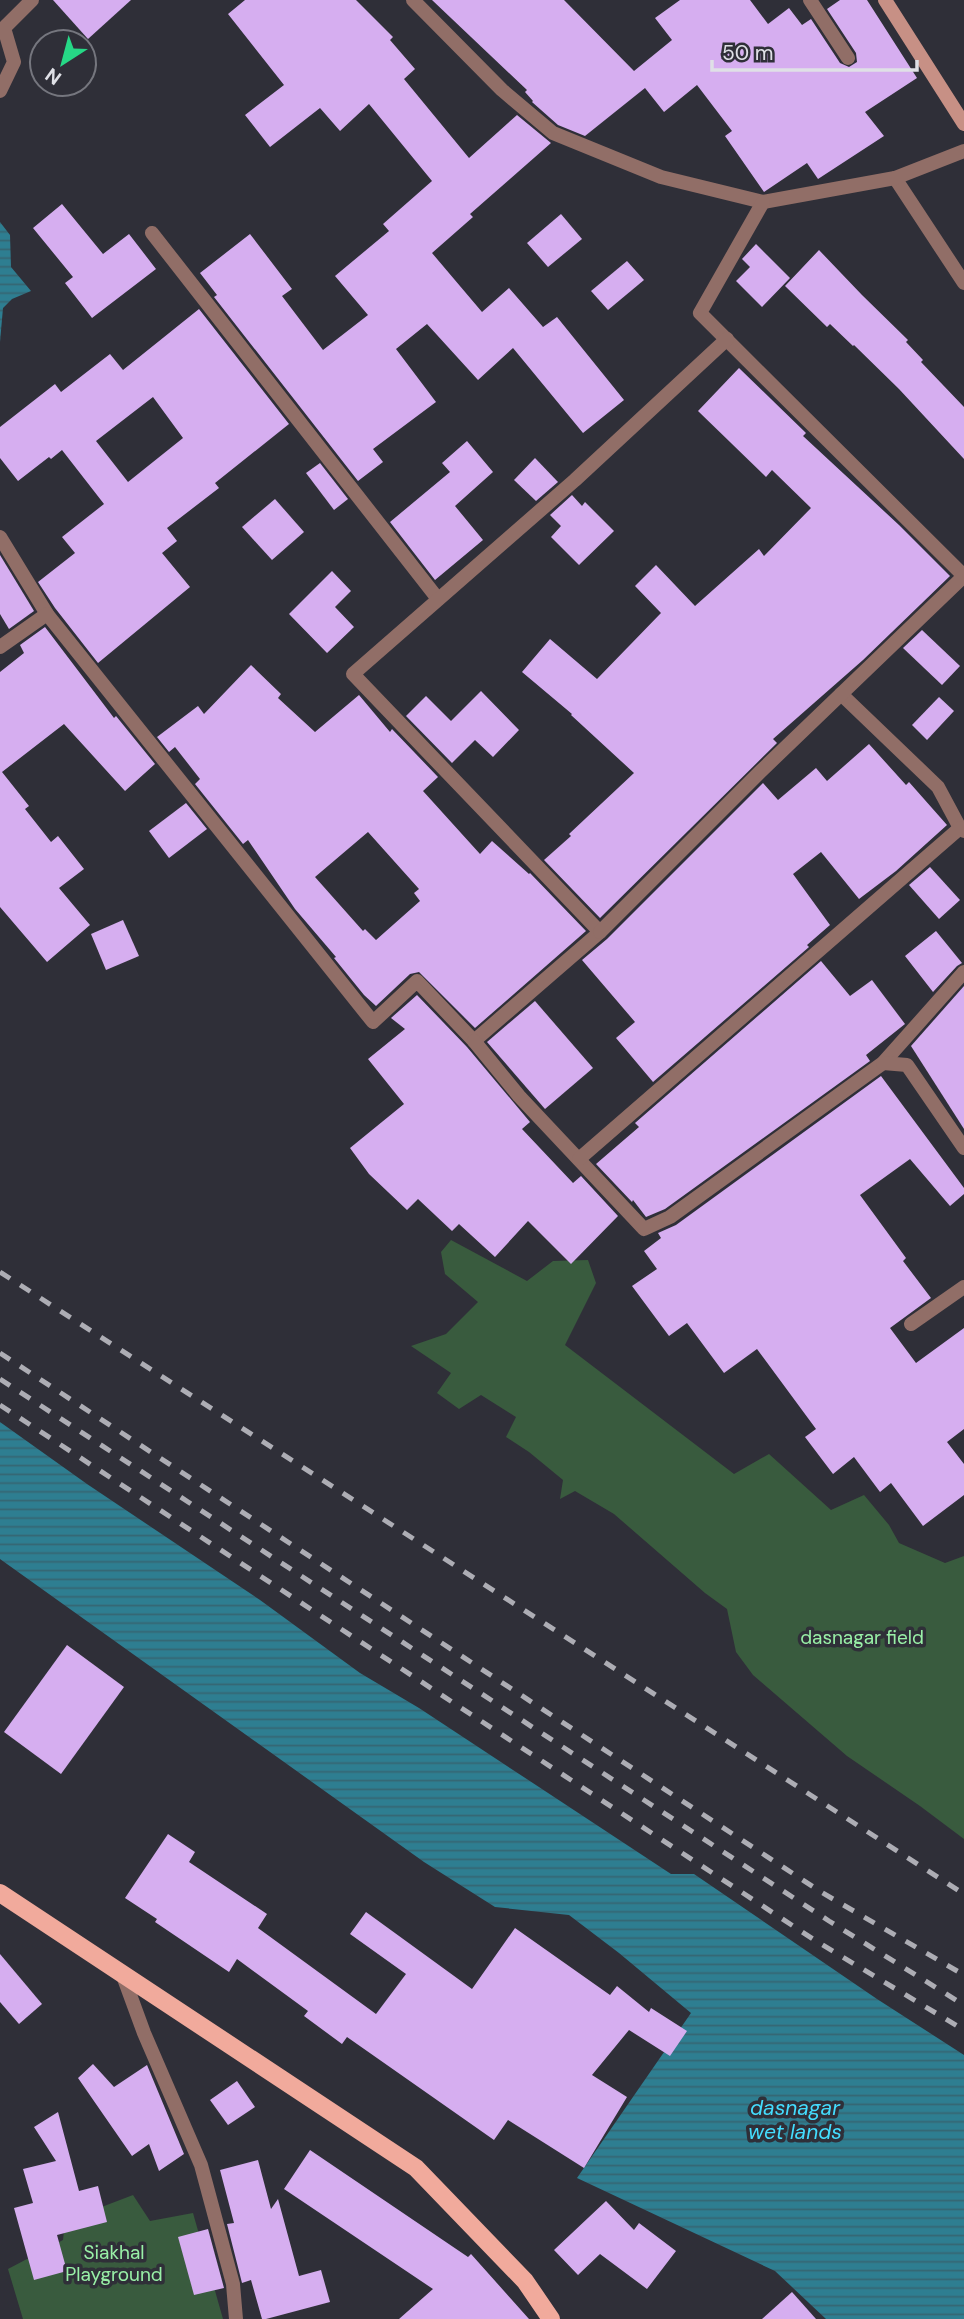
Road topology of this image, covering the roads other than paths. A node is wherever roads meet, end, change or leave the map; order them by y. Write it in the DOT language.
graph roads {
  1 [pos="32,0"];
  2 [pos="414,0"];
  3 [pos="810,0"];
  4 [pos="885,0"];
  5 [pos="2,27"];
  6 [pos="848,58"];
  7 [pos="0,91"];
  8 [pos="964,124"];
  9 [pos="964,151"];
  10 [pos="895,178"];
  11 [pos="764,202"];
  12 [pos="152,233"];
  13 [pos="964,283"];
  14 [pos="727,339"];
  15 [pos="0,537"];
  16 [pos="964,576"];
  17 [pos="438,599"];
  18 [pos="47,614"];
  19 [pos="0,647"];
  20 [pos="841,694"];
  21 [pos="962,829"];
  22 [pos="600,932"];
  23 [pos="964,972"];
  24 [pos="474,1041"];
  25 [pos="883,1063"];
  26 [pos="964,1148"];
  27 [pos="579,1159"];
  28 [pos="964,1287"];
  29 [pos="911,1324"];
  30 [pos="0,1893"];
  31 [pos="122,1973"];
  32 [pos="236,2319"];
  33 [pos="551,2319"];
  1 -- 5 [label="street"];
  2 -- 11 [label="street"];
  3 -- 6 [label="street"];
  4 -- 8 [label="street"];
  5 -- 7 [label="street"];
  9 -- 10 [label="street"];
  10 -- 11 [label="street"];
  10 -- 13 [label="street"];
  11 -- 14 [label="street"];
  12 -- 17 [label="street"];
  14 -- 16 [label="street"];
  14 -- 17 [label="street"];
  15 -- 18 [label="street"];
  16 -- 20 [label="street"];
  17 -- 22 [label="street"];
  18 -- 19 [label="street"];
  18 -- 24 [label="street"];
  20 -- 21 [label="street"];
  20 -- 22 [label="street"];
  21 -- 27 [label="street"];
  22 -- 24 [label="street"];
  23 -- 25 [label="street"];
  24 -- 27 [label="street"];
  25 -- 26 [label="street"];
  25 -- 27 [label="street"];
  28 -- 29 [label="street"];
  30 -- 31 [label="main road"];
  31 -- 32 [label="street"];
  31 -- 33 [label="main road"];
}
